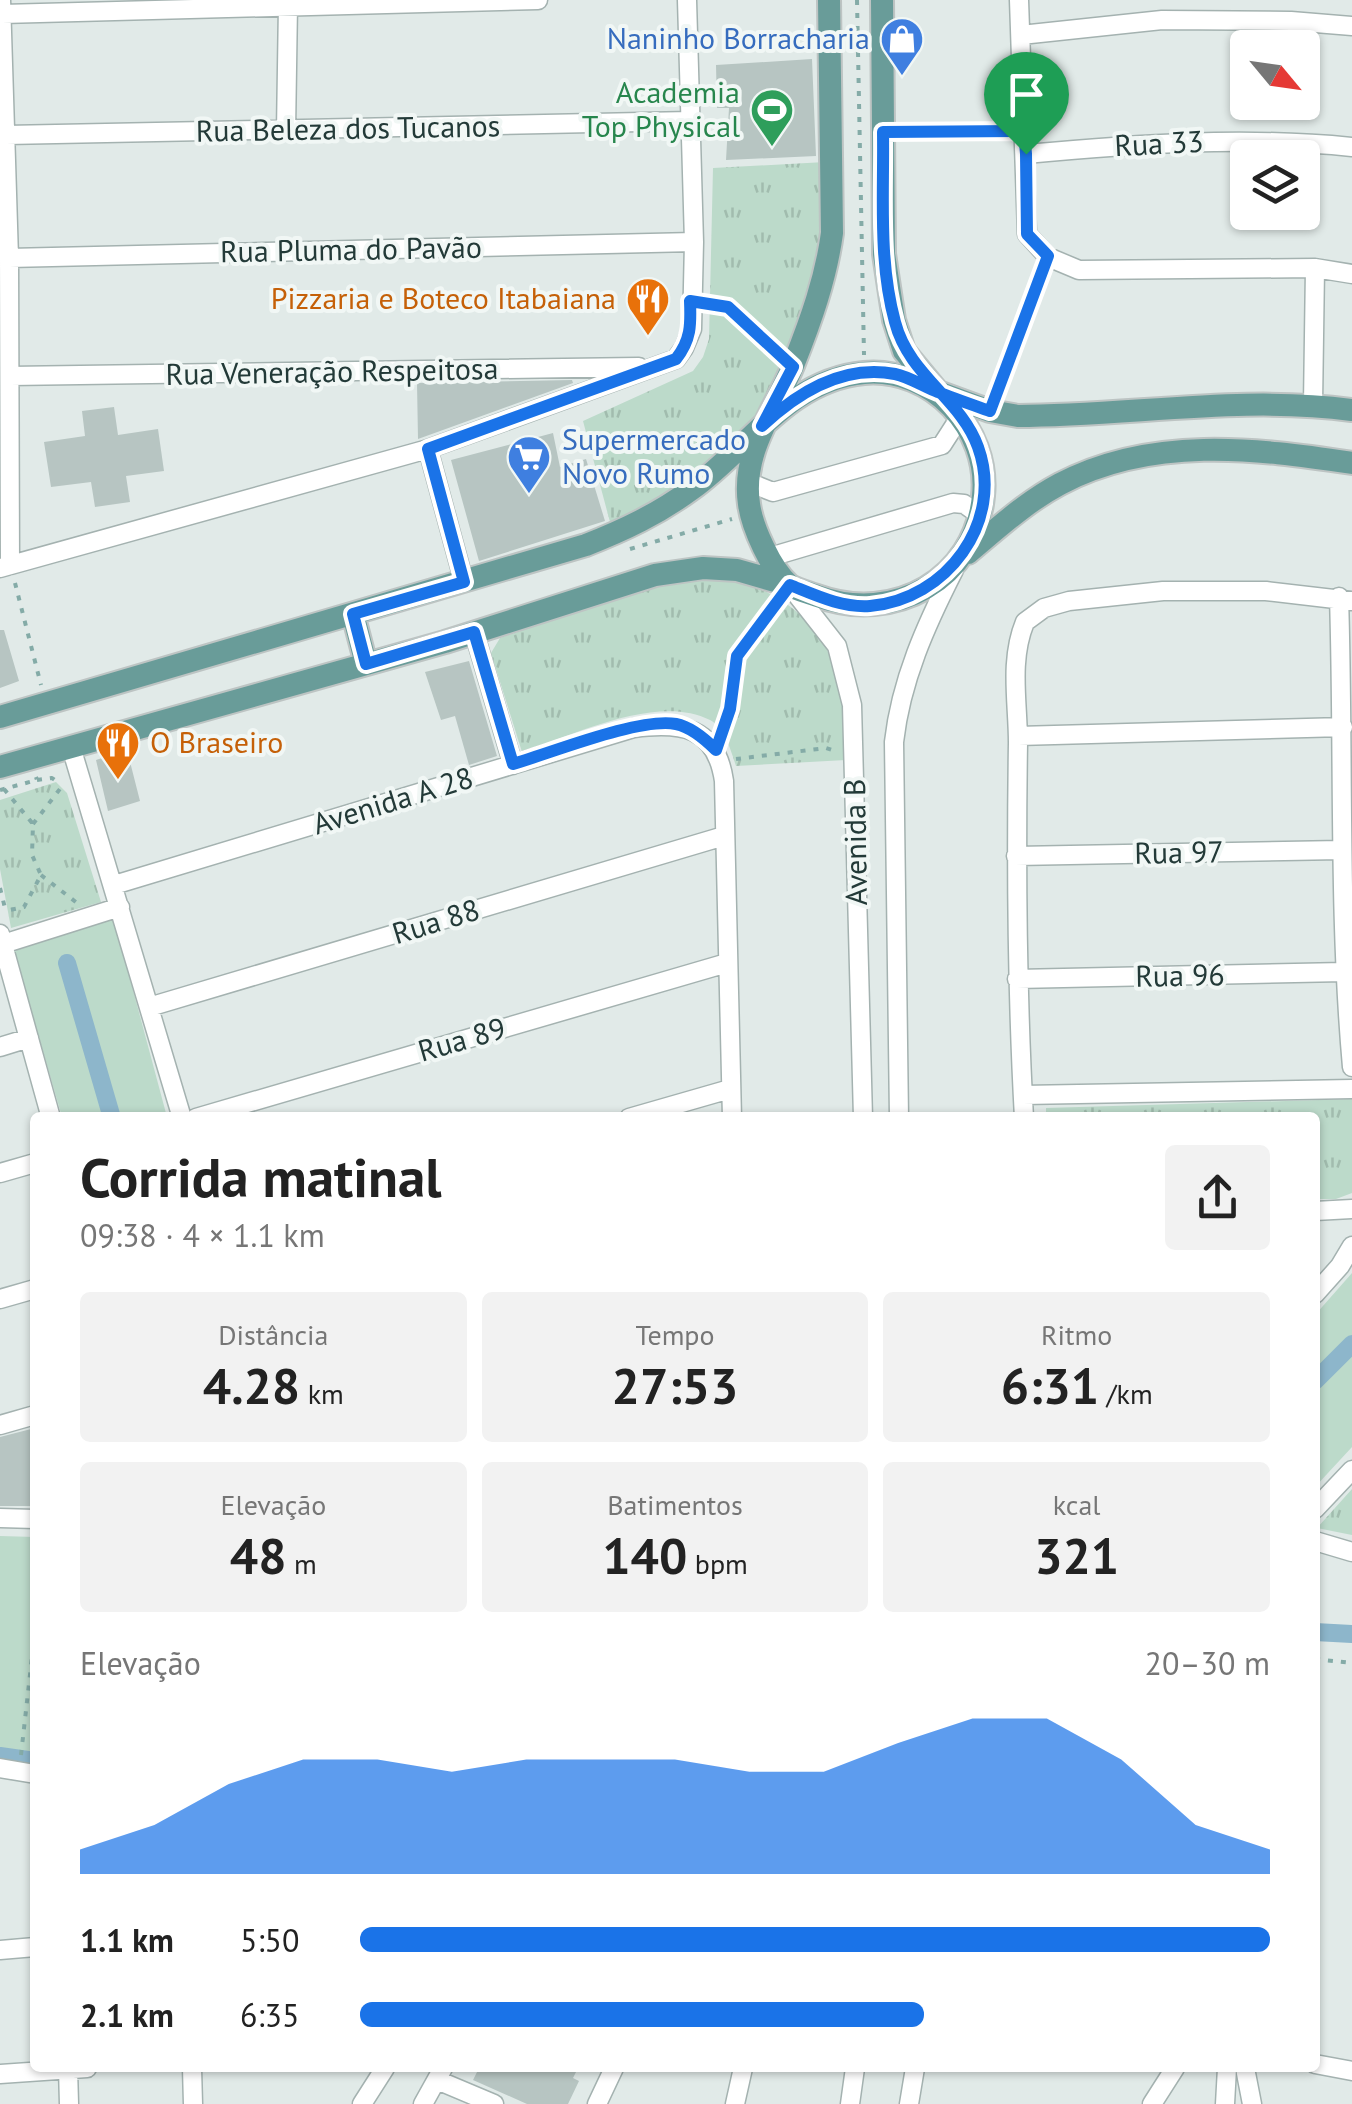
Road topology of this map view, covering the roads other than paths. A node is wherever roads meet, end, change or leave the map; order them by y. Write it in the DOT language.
graph roads {
  1 [pos="538,0"];
  2 [pos="687,0"];
  3 [pos="828,0"];
  4 [pos="882,0"];
  5 [pos="1020,0"];
  6 [pos="350,1"];
  7 [pos="288,4"];
  8 [pos="2,7"];
  9 [pos="1352,26"];
  10 [pos="1021,35"];
  11 [pos="690,121"];
  12 [pos="286,130"];
  13 [pos="6,135"];
  14 [pos="1352,147"];
  15 [pos="1026,154"];
  16 [pos="694,242"];
  17 [pos="8,258"];
  18 [pos="1315,268"];
  19 [pos="1352,274"];
  20 [pos="655,367"];
  21 [pos="10,376"];
  22 [pos="938,392"];
  23 [pos="1313,404"];
  24 [pos="1352,410"];
  25 [pos="960,417"];
  26 [pos="762,426"];
  27 [pos="428,449"];
  28 [pos="1352,463"];
  29 [pos="748,482"];
  30 [pos="981,516"];
  31 [pos="770,557"];
  32 [pos="958,562"];
  33 [pos="5,567"];
  34 [pos="464,582"];
  35 [pos="790,585"];
  36 [pos="1346,599"];
  37 [pos="353,614"];
  38 [pos="474,632"];
  39 [pos="366,664"];
  40 [pos="0,717"];
  41 [pos="1343,727"];
  42 [pos="1018,736"];
  43 [pos="71,747"];
  44 [pos="513,764"];
  45 [pos="2,778"];
  46 [pos="724,836"];
  47 [pos="1341,850"];
  48 [pos="1016,856"];
  49 [pos="114,885"];
  50 [pos="120,907"];
  51 [pos="5,940"];
  52 [pos="728,963"];
  53 [pos="1344,972"];
  54 [pos="1017,980"];
  55 [pos="149,1007"];
  56 [pos="29,1038"];
  57 [pos="0,1047"];
  58 [pos="1352,1068"];
  59 [pos="730,1088"];
  60 [pos="1352,1090"];
  61 [pos="1023,1096"];
  62 [pos="49,1112"];
  63 [pos="180,1112"];
  64 [pos="217,1112"];
  65 [pos="650,1112"];
  66 [pos="732,1112"];
  67 [pos="863,1112"];
  68 [pos="899,1112"];
  69 [pos="1024,1112"];
  70 [pos="30,1164"];
  71 [pos="0,1173"];
  72 [pos="1352,1210"];
  73 [pos="1320,1211"];
  74 [pos="1352,1246"];
  75 [pos="1320,1288"];
  76 [pos="30,1290"];
  77 [pos="0,1299"];
  78 [pos="30,1416"];
  79 [pos="0,1425"];
  80 [pos="1352,1470"];
  81 [pos="1320,1504"];
  82 [pos="0,1518"];
  83 [pos="30,1519"];
  84 [pos="1320,1542"];
  85 [pos="1352,1552"];
  86 [pos="30,1947"];
  87 [pos="0,1950"];
  88 [pos="1320,2065"];
  89 [pos="30,2071"];
  90 [pos="1352,2071"];
  91 [pos="68,2072"];
  92 [pos="192,2072"];
  93 [pos="383,2072"];
  94 [pos="612,2072"];
  95 [pos="742,2072"];
  96 [pos="854,2072"];
  97 [pos="914,2072"];
  98 [pos="1172,2072"];
  99 [pos="1227,2072"];
  100 [pos="1246,2072"];
  101 [pos="0,2074"];
  102 [pos="440,2074"];
  103 [pos="68,2104"];
  104 [pos="193,2104"];
  105 [pos="362,2104"];
  106 [pos="423,2104"];
  107 [pos="494,2104"];
  108 [pos="596,2104"];
  109 [pos="735,2104"];
  110 [pos="850,2104"];
  111 [pos="910,2104"];
  112 [pos="1152,2104"];
  113 [pos="1225,2104"];
  114 [pos="1252,2104"];
  1 -- 6 [label="street"];
  2 -- 11 [label="street"];
  3 -- 26 [label="main road"];
  4 -- 22 [label="main road"];
  5 -- 10 [label="street"];
  6 -- 7 [label="street"];
  7 -- 8 [label="street"];
  7 -- 12 [label="street"];
  8 -- 13 [label="street"];
  9 -- 10 [label="street"];
  10 -- 15 [label="street"];
  11 -- 12 [label="street, Rua Beleza dos Tucanos"];
  11 -- 16 [label="street"];
  12 -- 13 [label="street, Rua Beleza dos Tucanos"];
  13 -- 17 [label="street"];
  14 -- 15 [label="street, Rua 33"];
  15 -- 18 [label="street"];
  16 -- 17 [label="street, Rua Pluma do Pavão"];
  16 -- 20 [label="street"];
  17 -- 21 [label="street"];
  18 -- 19 [label="street"];
  18 -- 23 [label="street"];
  20 -- 21 [label="street, Rua Veneração Respeitosa"];
  20 -- 27 [label="street"];
  21 -- 33 [label="street"];
  22 -- 23 [label="main road"];
  22 -- 25 [label="main road"];
  22 -- 26 [label="main road"];
  23 -- 24 [label="main road"];
  25 -- 29 [label="street"];
  25 -- 30 [label="main road"];
  26 -- 29 [label="main road"];
  26 -- 34 [label="main road"];
  27 -- 33 [label="street"];
  27 -- 34 [label="street"];
  28 -- 32 [label="main road"];
  29 -- 31 [label="main road"];
  30 -- 31 [label="street"];
  30 -- 32 [label="main road"];
  31 -- 35 [label="main road"];
  32 -- 35 [label="main road"];
  32 -- 68 [label="street"];
  34 -- 37 [label="main road"];
  35 -- 38 [label="main road"];
  35 -- 67 [label="street, Avenida B"];
  36 -- 41 [label="street"];
  36 -- 42 [label="street"];
  37 -- 39 [label="main road"];
  37 -- 40 [label="main road"];
  38 -- 39 [label="main road"];
  38 -- 44 [label="street"];
  39 -- 43 [label="main road"];
  41 -- 42 [label="street"];
  41 -- 47 [label="street"];
  42 -- 48 [label="street"];
  43 -- 45 [label="main road"];
  43 -- 49 [label="street"];
  44 -- 46 [label="street, Avenida A 28"];
  44 -- 49 [label="street, Avenida A 28"];
  46 -- 52 [label="street"];
  46 -- 55 [label="street, Rua 88"];
  47 -- 48 [label="street, Rua 97"];
  47 -- 53 [label="street"];
  48 -- 54 [label="street"];
  49 -- 50 [label="street"];
  50 -- 51 [label="street"];
  50 -- 55 [label="street"];
  51 -- 56 [label="street"];
  52 -- 59 [label="street"];
  52 -- 64 [label="street, Rua 89"];
  53 -- 54 [label="street, Rua 96"];
  53 -- 58 [label="street"];
  54 -- 61 [label="street"];
  55 -- 63 [label="street"];
  56 -- 57 [label="street"];
  56 -- 62 [label="street"];
  59 -- 65 [label="street"];
  59 -- 66 [label="street"];
  60 -- 61 [label="street"];
  61 -- 69 [label="street"];
  70 -- 71 [label="street"];
  72 -- 73 [label="street"];
  74 -- 75 [label="street"];
  76 -- 77 [label="street"];
  78 -- 79 [label="street"];
  80 -- 81 [label="street"];
  82 -- 83 [label="street"];
  84 -- 85 [label="street"];
  86 -- 87 [label="street"];
  88 -- 90 [label="street"];
  89 -- 101 [label="street"];
  91 -- 103 [label="street"];
  92 -- 104 [label="street"];
  93 -- 105 [label="street"];
  94 -- 108 [label="street"];
  95 -- 109 [label="street"];
  96 -- 110 [label="street"];
  97 -- 111 [label="street"];
  98 -- 112 [label="street"];
  99 -- 113 [label="street"];
  100 -- 114 [label="street"];
  102 -- 106 [label="street"];
  102 -- 107 [label="street"];
}
